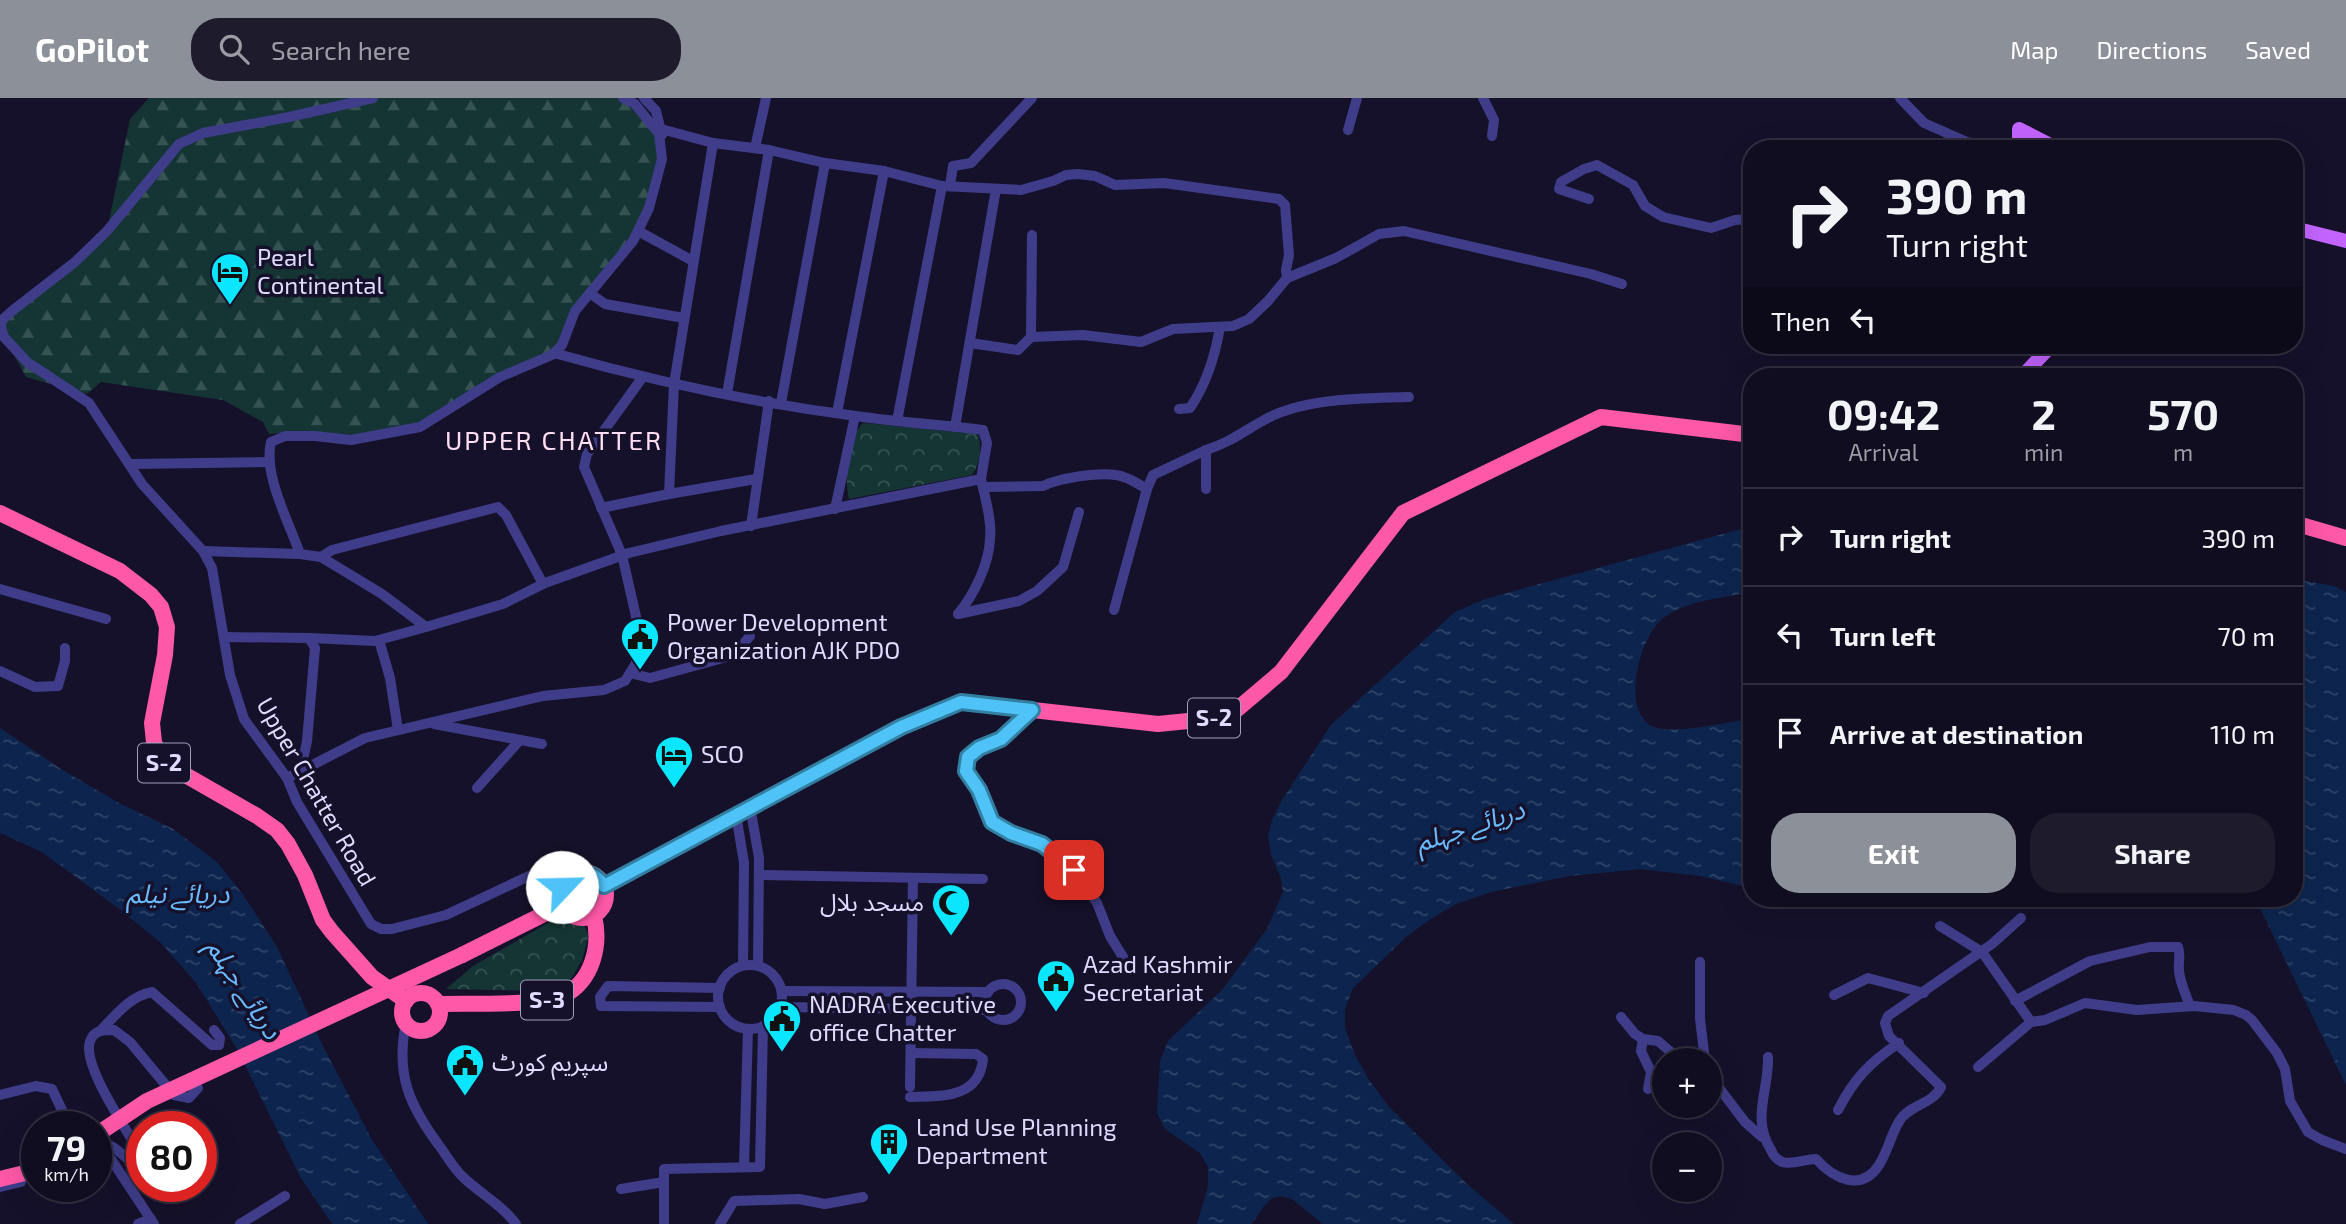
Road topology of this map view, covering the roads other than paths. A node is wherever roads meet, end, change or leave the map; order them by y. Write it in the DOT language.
graph roads {
  1 [pos="373,98"];
  2 [pos="623,98"];
  3 [pos="644,98"];
  4 [pos="766,98"];
  5 [pos="1032,98"];
  6 [pos="1357,98"];
  7 [pos="1483,98"];
  8 [pos="1900,98"];
  9 [pos="661,129"];
  10 [pos="1348,130"];
  11 [pos="1492,136"];
  12 [pos="1963,140"];
  13 [pos="2019,140"];
  14 [pos="2040,140"];
  15 [pos="713,143"];
  16 [pos="661,148"];
  17 [pos="755,148"];
  18 [pos="769,150"];
  19 [pos="825,163"];
  20 [pos="884,171"];
  21 [pos="946,186"];
  22 [pos="996,189"];
  23 [pos="1589,199"];
  24 [pos="1743,220"];
  25 [pos="2303,230"];
  26 [pos="638,231"];
  27 [pos="1032,235"];
  28 [pos="2346,242"];
  29 [pos="692,261"];
  30 [pos="1287,278"];
  31 [pos="1622,284"];
  32 [pos="591,294"];
  33 [pos="684,318"];
  34 [pos="1220,327"];
  35 [pos="1031,337"];
  36 [pos="970,343"];
  37 [pos="554,353"];
  38 [pos="2043,354"];
  39 [pos="2030,368"];
  40 [pos="642,377"];
  41 [pos="674,384"];
  42 [pos="727,394"];
  43 [pos="1409,397"];
  44 [pos="769,401"];
  45 [pos="781,403"];
  46 [pos="1179,410"];
  47 [pos="837,413"];
  48 [pos="855,416"];
  49 [pos="897,421"];
  50 [pos="955,426"];
  51 [pos="1743,434"];
  52 [pos="1206,450"];
  53 [pos="270,462"];
  54 [pos="130,464"];
  55 [pos="756,479"];
  56 [pos="982,483"];
  57 [pos="1147,489"];
  58 [pos="1206,489"];
  59 [pos="669,494"];
  60 [pos="601,508"];
  61 [pos="835,509"];
  62 [pos="1079,512"];
  63 [pos="0,513"];
  64 [pos="751,526"];
  65 [pos="2303,526"];
  66 [pos="2346,538"];
  67 [pos="203,551"];
  68 [pos="300,554"];
  69 [pos="622,555"];
  70 [pos="321,557"];
  71 [pos="542,584"];
  72 [pos="0,589"];
  73 [pos="1114,610"];
  74 [pos="106,619"];
  75 [pos="426,627"];
  76 [pos="750,636"];
  77 [pos="224,637"];
  78 [pos="309,638"];
  79 [pos="379,640"];
  80 [pos="65,648"];
  81 [pos="0,671"];
  82 [pos="630,673"];
  83 [pos="1032,710"];
  84 [pos="427,722"];
  85 [pos="398,730"];
  86 [pos="520,740"];
  87 [pos="542,744"];
  88 [pos="302,769"];
  89 [pos="287,778"];
  90 [pos="477,788"];
  91 [pos="743,810"];
  92 [pos="572,875"];
  93 [pos="759,875"];
  94 [pos="913,878"];
  95 [pos="983,878"];
  96 [pos="604,886"];
  97 [pos="562,905"];
  98 [pos="594,916"];
  99 [pos="2021,918"];
  100 [pos="1940,926"];
  101 [pos="1982,952"];
  102 [pos="1123,957"];
  103 [pos="1700,962"];
  104 [pos="743,965"];
  105 [pos="758,965"];
  106 [pos="719,988"];
  107 [pos="782,992"];
  108 [pos="912,992"];
  109 [pos="988,992"];
  110 [pos="1924,993"];
  111 [pos="1833,995"];
  112 [pos="406,1001"];
  113 [pos="2015,1001"];
  114 [pos="438,1004"];
  115 [pos="2190,1006"];
  116 [pos="720,1007"];
  117 [pos="781,1007"];
  118 [pos="913,1009"];
  119 [pos="987,1010"];
  120 [pos="1621,1017"];
  121 [pos="2031,1022"];
  122 [pos="406,1023"];
  123 [pos="763,1026"];
  124 [pos="748,1029"];
  125 [pos="101,1030"];
  126 [pos="214,1030"];
  127 [pos="1643,1039"];
  128 [pos="1899,1043"];
  129 [pos="1666,1048"];
  130 [pos="1703,1048"];
  131 [pos="911,1053"];
  132 [pos="1768,1057"];
  133 [pos="1978,1067"];
  134 [pos="198,1088"];
  135 [pos="1648,1089"];
  136 [pos="1722,1092"];
  137 [pos="0,1095"];
  138 [pos="1838,1110"];
  139 [pos="62,1111"];
  140 [pos="112,1128"];
  141 [pos="126,1131"];
  142 [pos="1767,1142"];
  143 [pos="112,1145"];
  144 [pos="2346,1149"];
  145 [pos="126,1158"];
  146 [pos="112,1161"];
  147 [pos="744,1166"];
  148 [pos="21,1174"];
  149 [pos="0,1179"];
  150 [pos="21,1181"];
  151 [pos="664,1182"];
  152 [pos="0,1187"];
  153 [pos="621,1189"];
  154 [pos="285,1196"];
  155 [pos="863,1197"];
  156 [pos="153,1222"];
  157 [pos="138,1224"];
  158 [pos="240,1224"];
  159 [pos="516,1224"];
  160 [pos="664,1224"];
  161 [pos="720,1224"];
  1 -- 54 [label="street, Upper Chatter Road"];
  2 -- 16 [label="street"];
  3 -- 9 [label="street"];
  4 -- 17 [label="street"];
  5 -- 21 [label="street"];
  6 -- 10 [label="street"];
  7 -- 11 [label="street"];
  8 -- 12 [label="street"];
  9 -- 15 [label="street"];
  9 -- 16 [label="street"];
  13 -- 14 [label="main road"];
  15 -- 17 [label="street"];
  15 -- 29 [label="street"];
  16 -- 26 [label="street"];
  17 -- 18 [label="street"];
  18 -- 19 [label="street"];
  18 -- 42 [label="street"];
  19 -- 20 [label="street"];
  19 -- 45 [label="street"];
  20 -- 21 [label="street"];
  20 -- 47 [label="street"];
  21 -- 22 [label="street"];
  21 -- 49 [label="street"];
  22 -- 30 [label="street"];
  22 -- 36 [label="street"];
  23 -- 24 [label="street"];
  25 -- 28 [label="main road"];
  26 -- 29 [label="street"];
  26 -- 32 [label="street"];
  27 -- 35 [label="street"];
  29 -- 33 [label="street"];
  30 -- 31 [label="street"];
  30 -- 34 [label="street"];
  32 -- 33 [label="street"];
  32 -- 37 [label="street"];
  33 -- 41 [label="street"];
  34 -- 35 [label="street"];
  34 -- 46 [label="street"];
  35 -- 36 [label="street"];
  36 -- 50 [label="street"];
  37 -- 40 [label="street"];
  37 -- 53 [label="street"];
  38 -- 39 [label="main road"];
  40 -- 41 [label="street"];
  40 -- 60 [label="street"];
  41 -- 42 [label="street"];
  41 -- 59 [label="street"];
  42 -- 44 [label="street"];
  43 -- 52 [label="street"];
  44 -- 45 [label="street"];
  44 -- 55 [label="street"];
  45 -- 47 [label="street"];
  47 -- 48 [label="street"];
  48 -- 49 [label="street"];
  48 -- 61 [label="street"];
  49 -- 50 [label="street"];
  50 -- 56 [label="street"];
  51 -- 83 [label="highway, S-2"];
  52 -- 57 [label="street"];
  52 -- 58 [label="street"];
  53 -- 54 [label="street"];
  53 -- 68 [label="street"];
  54 -- 67 [label="street, Upper Chatter Road"];
  55 -- 59 [label="street"];
  55 -- 64 [label="street"];
  56 -- 57 [label="street"];
  56 -- 61 [label="street"];
  56 -- 62 [label="street"];
  57 -- 73 [label="street"];
  59 -- 60 [label="street"];
  60 -- 69 [label="street"];
  61 -- 64 [label="street"];
  63 -- 112 [label="highway, S-2"];
  64 -- 69 [label="street"];
  65 -- 66 [label="highway"];
  67 -- 68 [label="street"];
  67 -- 77 [label="street, Upper Chatter Road"];
  68 -- 70 [label="street"];
  69 -- 71 [label="street"];
  69 -- 82 [label="street"];
  70 -- 71 [label="street"];
  70 -- 75 [label="street"];
  71 -- 75 [label="street"];
  72 -- 74 [label="street"];
  75 -- 79 [label="street"];
  76 -- 82 [label="street"];
  77 -- 78 [label="street"];
  77 -- 89 [label="street, Upper Chatter Road"];
  78 -- 79 [label="street"];
  78 -- 88 [label="street"];
  79 -- 85 [label="street"];
  80 -- 81 [label="street"];
  82 -- 84 [label="street"];
  83 -- 91 [label="highway, S-2"];
  83 -- 102 [label="street"];
  84 -- 85 [label="street"];
  84 -- 86 [label="street"];
  85 -- 88 [label="street"];
  86 -- 87 [label="street"];
  86 -- 90 [label="street"];
  88 -- 89 [label="street"];
  89 -- 92 [label="street, Upper Chatter Road"];
  91 -- 93 [label="street"];
  91 -- 96 [label="highway, S-2"];
  91 -- 104 [label="street"];
  92 -- 96 [label="highway"];
  92 -- 97 [label="highway"];
  93 -- 94 [label="street"];
  93 -- 105 [label="street"];
  94 -- 95 [label="street"];
  94 -- 108 [label="street"];
  96 -- 98 [label="highway"];
  97 -- 98 [label="highway"];
  97 -- 140 [label="highway, bridge"];
  98 -- 114 [label="highway, S-3"];
  99 -- 101 [label="street"];
  100 -- 101 [label="street"];
  101 -- 110 [label="street"];
  101 -- 113 [label="street"];
  103 -- 130 [label="street"];
  104 -- 105 [label="street"];
  104 -- 106 [label="street"];
  105 -- 107 [label="street"];
  106 -- 116 [label="street"];
  106 -- 116 [label="street"];
  107 -- 108 [label="street"];
  107 -- 117 [label="street"];
  108 -- 109 [label="street"];
  108 -- 118 [label="street"];
  109 -- 119 [label="street"];
  109 -- 119 [label="street"];
  110 -- 111 [label="street"];
  110 -- 128 [label="street"];
  112 -- 114 [label="highway"];
  112 -- 122 [label="highway"];
  113 -- 115 [label="street"];
  113 -- 121 [label="street"];
  114 -- 122 [label="highway"];
  115 -- 121 [label="street"];
  115 -- 144 [label="street"];
  116 -- 124 [label="street"];
  117 -- 118 [label="street"];
  117 -- 123 [label="street"];
  118 -- 119 [label="street"];
  118 -- 131 [label="street"];
  120 -- 127 [label="street"];
  121 -- 133 [label="street"];
  122 -- 159 [label="street"];
  123 -- 124 [label="street"];
  123 -- 147 [label="street"];
  124 -- 147 [label="street"];
  125 -- 126 [label="street"];
  125 -- 134 [label="street"];
  125 -- 141 [label="street"];
  127 -- 129 [label="street"];
  127 -- 135 [label="street"];
  128 -- 138 [label="street"];
  128 -- 142 [label="street"];
  131 -- 131 [label="street"];
  132 -- 142 [label="street"];
  136 -- 142 [label="street"];
  137 -- 139 [label="street"];
  143 -- 145 [label="street"];
  146 -- 156 [label="street"];
  147 -- 151 [label="street"];
  148 -- 149 [label="highway"];
  150 -- 152 [label="street"];
  151 -- 153 [label="street"];
  151 -- 160 [label="street"];
  154 -- 158 [label="street"];
  155 -- 161 [label="street"];
  156 -- 157 [label="street"];
}
